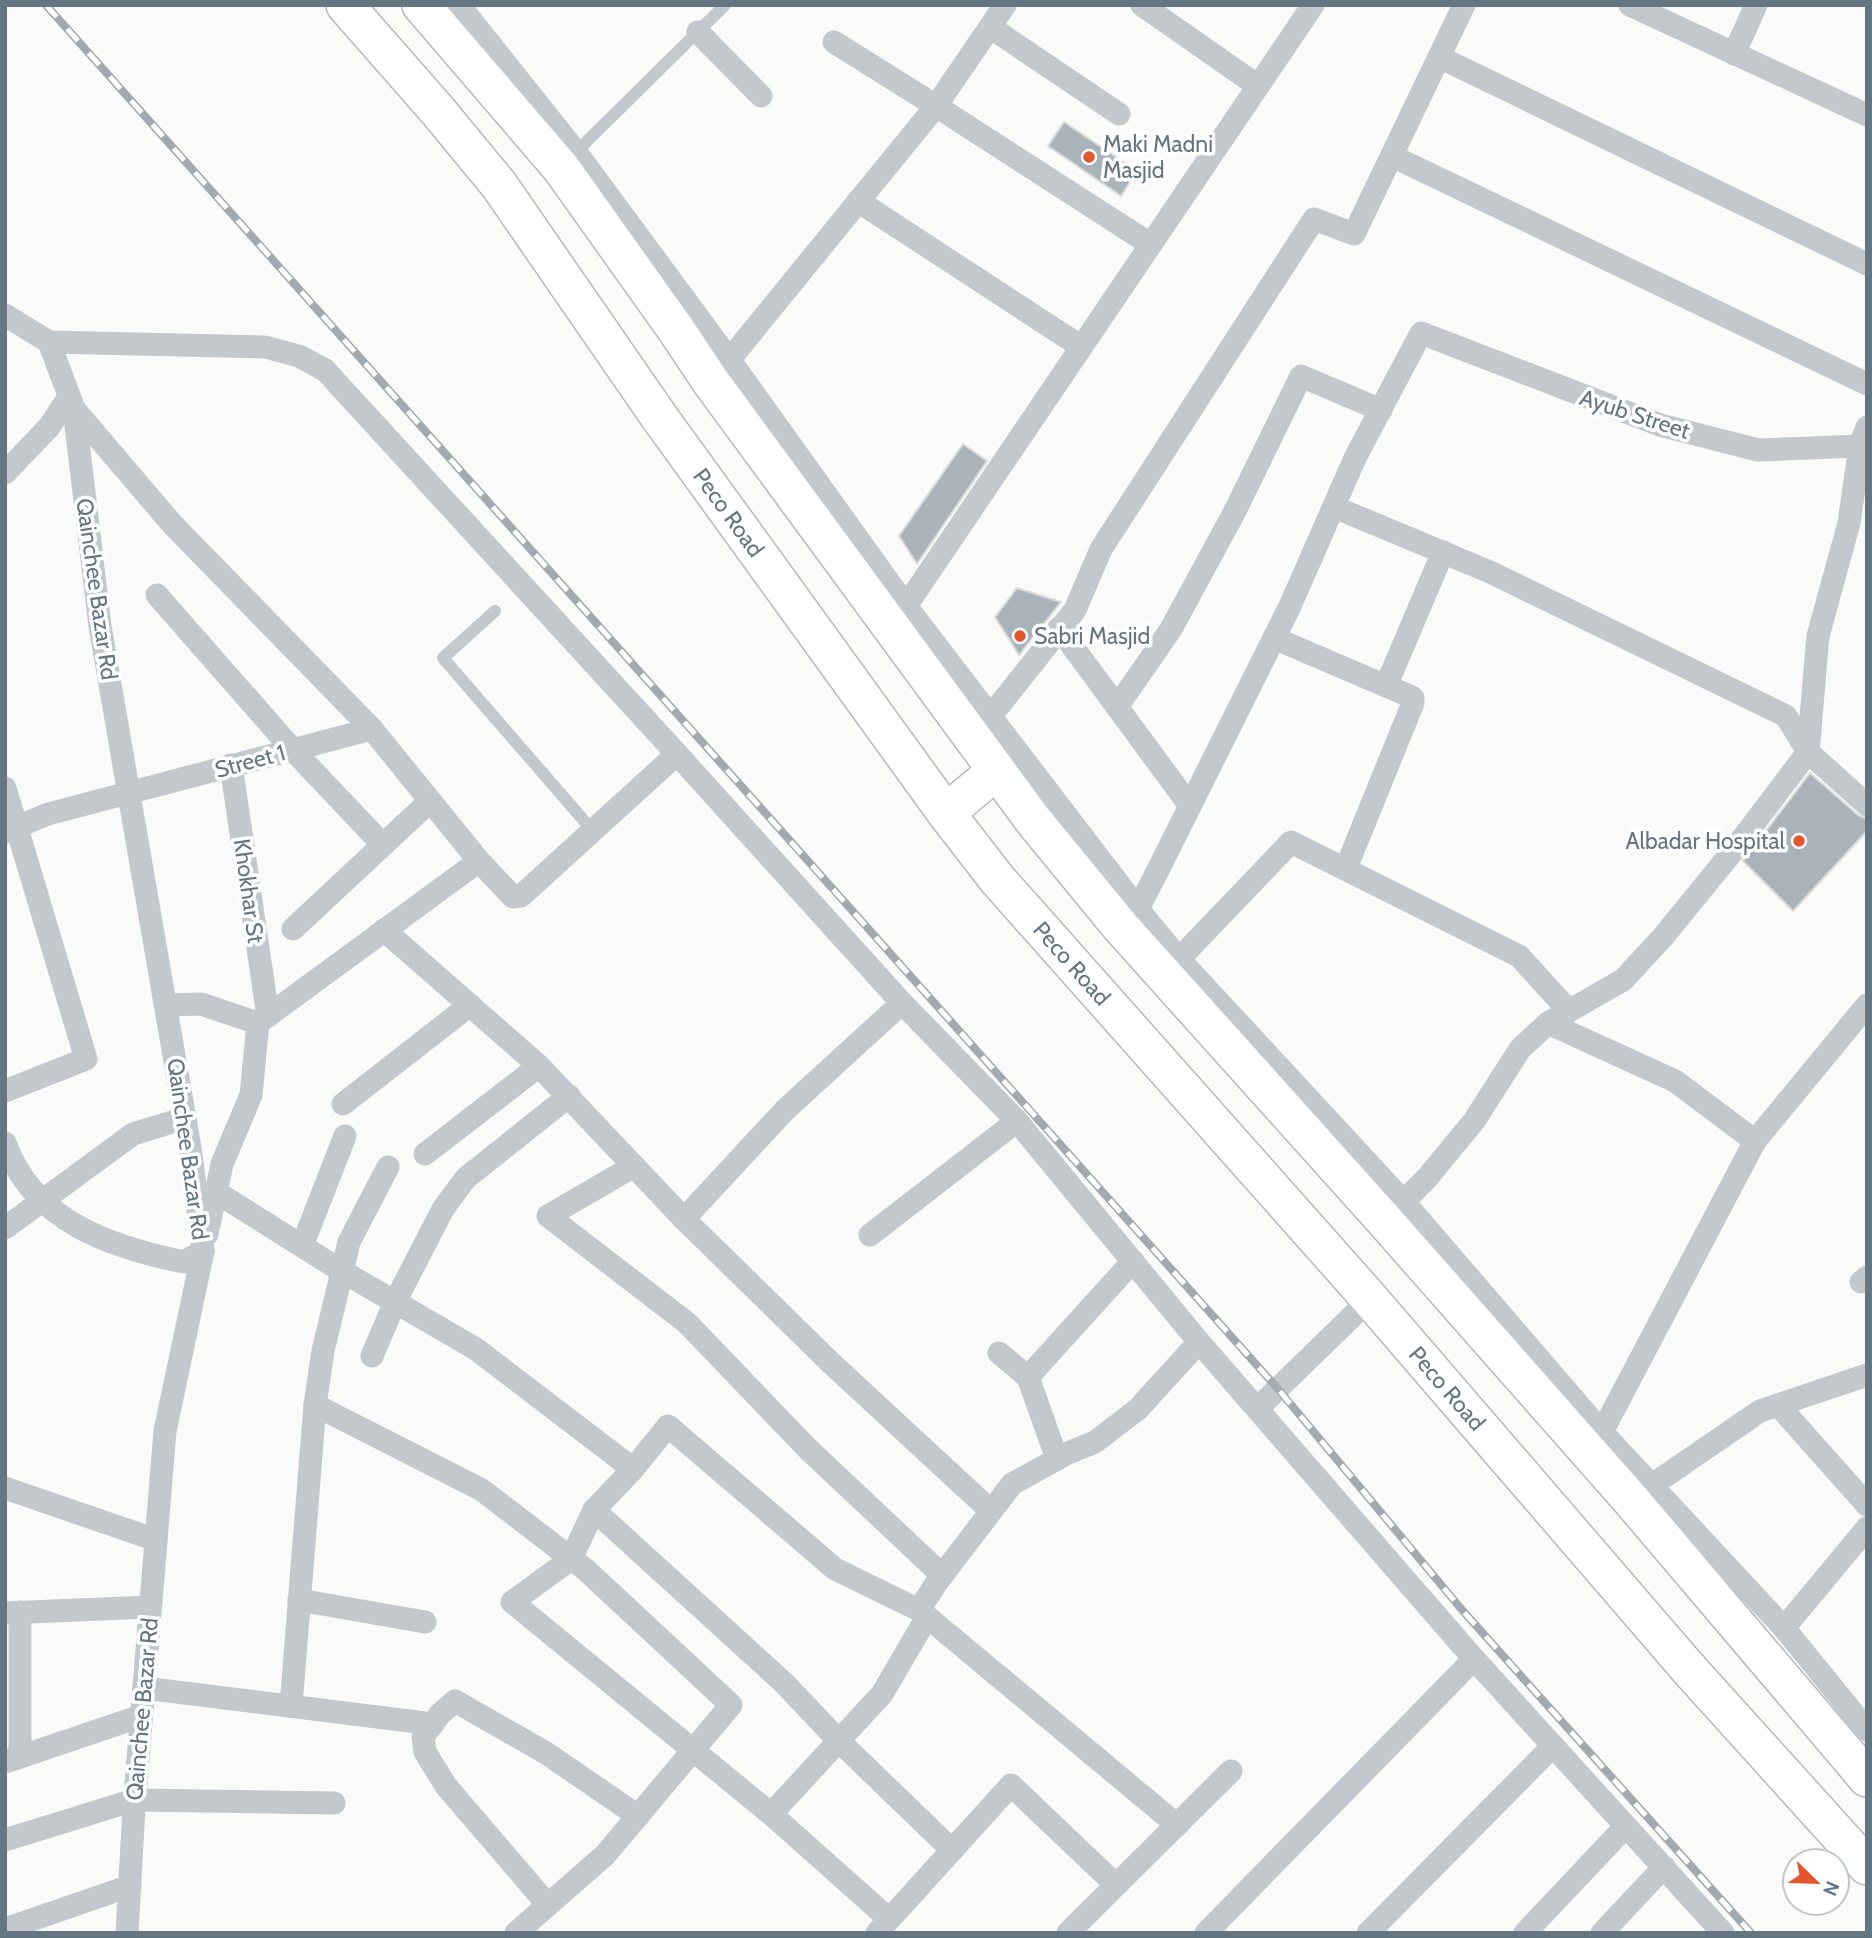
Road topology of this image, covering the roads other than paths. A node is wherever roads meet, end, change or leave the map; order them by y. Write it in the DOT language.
graph roads {
  1 [pos="345,5"];
  2 [pos="421,5"];
  3 [pos="459,5"];
  4 [pos="725,5"];
  5 [pos="1005,5"];
  6 [pos="1142,5"];
  7 [pos="1313,5"];
  8 [pos="1464,5"];
  9 [pos="1630,5"];
  10 [pos="1756,5"];
  11 [pos="990,27"];
  12 [pos="698,32"];
  13 [pos="834,42"];
  14 [pos="1734,54"];
  15 [pos="1439,57"];
  16 [pos="1258,86"];
  17 [pos="761,96"];
  18 [pos="936,106"];
  19 [pos="1119,114"];
  20 [pos="1867,115"];
  21 [pos="1392,156"];
  22 [pos="568,160"];
  23 [pos="858,201"];
  24 [pos="1150,244"];
  25 [pos="1867,264"];
  26 [pos="5,315"];
  27 [pos="49,342"];
  28 [pos="1080,346"];
  29 [pos="720,370"];
  30 [pos="1867,384"];
  31 [pos="71,403"];
  32 [pos="1381,410"];
  33 [pos="1865,432"];
  34 [pos="5,473"];
  35 [pos="1334,507"];
  36 [pos="1443,552"];
  37 [pos="157,595"];
  38 [pos="495,611"];
  39 [pos="897,615"];
  40 [pos="1059,628"];
  41 [pos="1274,638"];
  42 [pos="1386,686"];
  43 [pos="1117,707"];
  44 [pos="990,717"];
  45 [pos="372,729"];
  46 [pos="293,750"];
  47 [pos="1808,752"];
  48 [pos="677,754"];
  49 [pos="231,765"];
  50 [pos="996,771"];
  51 [pos="5,788"];
  52 [pos="128,793"];
  53 [pos="430,801"];
  54 [pos="1867,805"];
  55 [pos="1190,806"];
  56 [pos="946,813"];
  57 [pos="11,830"];
  58 [pos="593,831"];
  59 [pos="383,845"];
  60 [pos="479,861"];
  61 [pos="1346,868"];
  62 [pos="1129,918"];
  63 [pos="293,929"];
  64 [pos="384,930"];
  65 [pos="1179,959"];
  66 [pos="902,1003"];
  67 [pos="1867,1004"];
  68 [pos="166,1005"];
  69 [pos="470,1005"];
  70 [pos="1569,1011"];
  71 [pos="263,1019"];
  72 [pos="1548,1023"];
  73 [pos="539,1066"];
  74 [pos="5,1091"];
  75 [pos="569,1096"];
  76 [pos="343,1104"];
  77 [pos="185,1118"];
  78 [pos="1017,1121"];
  79 [pos="345,1136"];
  80 [pos="1755,1141"];
  81 [pos="5,1143"];
  82 [pos="425,1154"];
  83 [pos="634,1166"];
  84 [pos="388,1167"];
  85 [pos="216,1192"];
  86 [pos="41,1202"];
  87 [pos="1394,1211"];
  88 [pos="684,1219"];
  89 [pos="5,1228"];
  90 [pos="870,1235"];
  91 [pos="302,1246"];
  92 [pos="203,1251"];
  93 [pos="1133,1261"];
  94 [pos="341,1270"];
  95 [pos="1370,1299"];
  96 [pos="395,1302"];
  97 [pos="1199,1342"];
  98 [pos="999,1353"];
  99 [pos="372,1356"];
  100 [pos="1867,1375"];
  101 [pos="1028,1377"];
  102 [pos="315,1405"];
  103 [pos="1778,1405"];
  104 [pos="1258,1408"];
  105 [pos="1602,1432"];
  106 [pos="1057,1459"];
  107 [pos="633,1469"];
  108 [pos="5,1488"];
  109 [pos="1642,1493"];
  110 [pos="1867,1505"];
  111 [pos="594,1510"];
  112 [pos="991,1511"];
  113 [pos="1867,1528"];
  114 [pos="156,1541"];
  115 [pos="571,1559"];
  116 [pos="942,1575"];
  117 [pos="299,1600"];
  118 [pos="150,1607"];
  119 [pos="12,1613"];
  120 [pos="923,1613"];
  121 [pos="425,1622"];
  122 [pos="1784,1628"];
  123 [pos="1474,1659"];
  124 [pos="144,1688"];
  125 [pos="291,1706"];
  126 [pos="141,1716"];
  127 [pos="1854,1722"];
  128 [pos="433,1724"];
  129 [pos="839,1741"];
  130 [pos="1553,1746"];
  131 [pos="692,1752"];
  132 [pos="12,1759"];
  133 [pos="1231,1771"];
  134 [pos="1783,1771"];
  135 [pos="1867,1778"];
  136 [pos="134,1800"];
  137 [pos="334,1803"];
  138 [pos="771,1814"];
  139 [pos="638,1816"];
  140 [pos="1177,1825"];
  141 [pos="1626,1826"];
  142 [pos="5,1840"];
  143 [pos="952,1850"];
  144 [pos="1867,1866"];
  145 [pos="1664,1867"];
  146 [pos="1116,1885"];
  147 [pos="130,1886"];
  148 [pos="548,1905"];
  149 [pos="883,1926"];
  150 [pos="5,1929"];
  151 [pos="127,1933"];
  152 [pos="516,1933"];
  153 [pos="1068,1933"];
  154 [pos="1206,1933"];
  155 [pos="1368,1933"];
  156 [pos="1525,1933"];
  157 [pos="1602,1933"];
  158 [pos="1723,1933"];
  1 -- 56 [label="main road, Peco Road"];
  2 -- 22 [label="main road"];
  3 -- 22 [label="street"];
  4 -- 12 [label="lane"];
  5 -- 11 [label="street"];
  6 -- 16 [label="street"];
  7 -- 16 [label="street"];
  8 -- 15 [label="street"];
  9 -- 14 [label="street"];
  10 -- 14 [label="street"];
  11 -- 18 [label="street"];
  11 -- 19 [label="street"];
  12 -- 17 [label="street"];
  12 -- 22 [label="lane"];
  13 -- 18 [label="street"];
  14 -- 20 [label="street"];
  15 -- 21 [label="street"];
  15 -- 25 [label="street"];
  16 -- 24 [label="street"];
  18 -- 23 [label="street"];
  18 -- 24 [label="street"];
  21 -- 30 [label="street"];
  21 -- 40 [label="street"];
  22 -- 29 [label="main road"];
  23 -- 28 [label="street"];
  23 -- 29 [label="street"];
  24 -- 28 [label="street"];
  26 -- 27 [label="street"];
  27 -- 31 [label="street"];
  27 -- 48 [label="street"];
  28 -- 39 [label="street"];
  29 -- 39 [label="main road"];
  31 -- 34 [label="street"];
  31 -- 45 [label="street"];
  31 -- 52 [label="street, Qainchee Bazar Rd"];
  32 -- 33 [label="street, Ayub Street"];
  32 -- 35 [label="street"];
  32 -- 43 [label="street"];
  33 -- 47 [label="street"];
  35 -- 36 [label="street"];
  35 -- 41 [label="street"];
  36 -- 42 [label="street"];
  36 -- 47 [label="street"];
  37 -- 46 [label="street"];
  38 -- 58 [label="lane"];
  39 -- 44 [label="street"];
  39 -- 50 [label="main road"];
  40 -- 43 [label="street"];
  40 -- 44 [label="street"];
  41 -- 42 [label="street"];
  41 -- 55 [label="street"];
  42 -- 61 [label="street"];
  43 -- 55 [label="street"];
  44 -- 62 [label="street"];
  45 -- 46 [label="street, Street 1"];
  45 -- 53 [label="street"];
  46 -- 49 [label="street, Street 1"];
  46 -- 59 [label="street"];
  47 -- 54 [label="street"];
  47 -- 70 [label="street"];
  48 -- 58 [label="street"];
  48 -- 66 [label="street"];
  49 -- 52 [label="street, Street 1"];
  49 -- 71 [label="street, Khokhar St"];
  50 -- 56 [label="main road"];
  50 -- 62 [label="main road"];
  51 -- 57 [label="street"];
  52 -- 57 [label="street, Street 1"];
  52 -- 68 [label="street, Qainchee Bazar Rd"];
  53 -- 59 [label="street"];
  53 -- 60 [label="street"];
  55 -- 62 [label="street"];
  56 -- 95 [label="main road, Peco Road"];
  57 -- 74 [label="street"];
  58 -- 60 [label="street"];
  59 -- 63 [label="street"];
  60 -- 64 [label="street"];
  61 -- 65 [label="street"];
  61 -- 70 [label="street"];
  62 -- 65 [label="street"];
  62 -- 87 [label="main road"];
  64 -- 69 [label="street"];
  64 -- 71 [label="street"];
  65 -- 87 [label="street"];
  66 -- 78 [label="street"];
  66 -- 88 [label="street"];
  67 -- 80 [label="street"];
  68 -- 71 [label="street"];
  68 -- 77 [label="street, Qainchee Bazar Rd"];
  69 -- 73 [label="street"];
  69 -- 76 [label="street"];
  70 -- 72 [label="street"];
  71 -- 85 [label="street, Khokhar St"];
  72 -- 80 [label="street"];
  72 -- 87 [label="street"];
  73 -- 75 [label="street"];
  73 -- 82 [label="street"];
  75 -- 83 [label="street"];
  75 -- 96 [label="street"];
  77 -- 86 [label="street"];
  77 -- 92 [label="street, Qainchee Bazar Rd"];
  78 -- 90 [label="street"];
  78 -- 93 [label="street"];
  79 -- 91 [label="street"];
  80 -- 105 [label="street"];
  81 -- 86 [label="street"];
  83 -- 88 [label="street"];
  83 -- 116 [label="street"];
  84 -- 94 [label="street"];
  85 -- 91 [label="street"];
  85 -- 92 [label="street, Khokhar St"];
  86 -- 89 [label="street"];
  86 -- 92 [label="street"];
  87 -- 105 [label="street"];
  87 -- 109 [label="main road"];
  88 -- 112 [label="street"];
  91 -- 94 [label="street"];
  92 -- 114 [label="street, Qainchee Bazar Rd"];
  93 -- 97 [label="street"];
  93 -- 101 [label="street"];
  94 -- 96 [label="street"];
  94 -- 102 [label="street"];
  95 -- 104 [label="street"];
  95 -- 134 [label="main road, Peco Road"];
  96 -- 99 [label="street"];
  96 -- 107 [label="street"];
  97 -- 104 [label="street"];
  97 -- 106 [label="street"];
  98 -- 101 [label="street"];
  100 -- 103 [label="street"];
  101 -- 106 [label="street"];
  102 -- 115 [label="street"];
  102 -- 117 [label="street"];
  103 -- 109 [label="street"];
  103 -- 110 [label="street"];
  104 -- 123 [label="street"];
  105 -- 109 [label="street"];
  106 -- 112 [label="street"];
  107 -- 111 [label="street"];
  107 -- 120 [label="street"];
  108 -- 114 [label="street"];
  109 -- 122 [label="street"];
  109 -- 127 [label="main road"];
  111 -- 115 [label="street"];
  111 -- 129 [label="street"];
  112 -- 116 [label="street"];
  113 -- 122 [label="street"];
  114 -- 118 [label="street, Qainchee Bazar Rd"];
  115 -- 131 [label="street"];
  115 -- 131 [label="street"];
  116 -- 120 [label="street"];
  117 -- 121 [label="street"];
  117 -- 125 [label="street"];
  118 -- 119 [label="street"];
  118 -- 124 [label="street, Qainchee Bazar Rd"];
  119 -- 132 [label="street"];
  120 -- 129 [label="street"];
  120 -- 140 [label="street"];
  122 -- 127 [label="street"];
  123 -- 130 [label="street"];
  123 -- 154 [label="street"];
  124 -- 125 [label="street"];
  124 -- 126 [label="street, Qainchee Bazar Rd"];
  125 -- 128 [label="street"];
  126 -- 132 [label="street"];
  126 -- 136 [label="street, Qainchee Bazar Rd"];
  127 -- 134 [label="main road"];
  127 -- 135 [label="main road"];
  128 -- 139 [label="street"];
  128 -- 148 [label="street"];
  129 -- 138 [label="street"];
  129 -- 143 [label="street"];
  130 -- 141 [label="street"];
  130 -- 155 [label="street"];
  131 -- 138 [label="street"];
  131 -- 139 [label="street"];
  133 -- 140 [label="street"];
  134 -- 144 [label="main road, Peco Road"];
  136 -- 137 [label="street"];
  136 -- 142 [label="street"];
  136 -- 147 [label="street, Qainchee Bazar Rd"];
  138 -- 149 [label="street"];
  139 -- 148 [label="street"];
  140 -- 146 [label="street"];
  141 -- 145 [label="street"];
  141 -- 156 [label="street"];
  143 -- 146 [label="street"];
  143 -- 149 [label="street"];
  145 -- 157 [label="street"];
  145 -- 158 [label="street"];
  146 -- 153 [label="street"];
  147 -- 150 [label="street"];
  147 -- 151 [label="street, Qainchee Bazar Rd"];
  148 -- 152 [label="street"];
}
